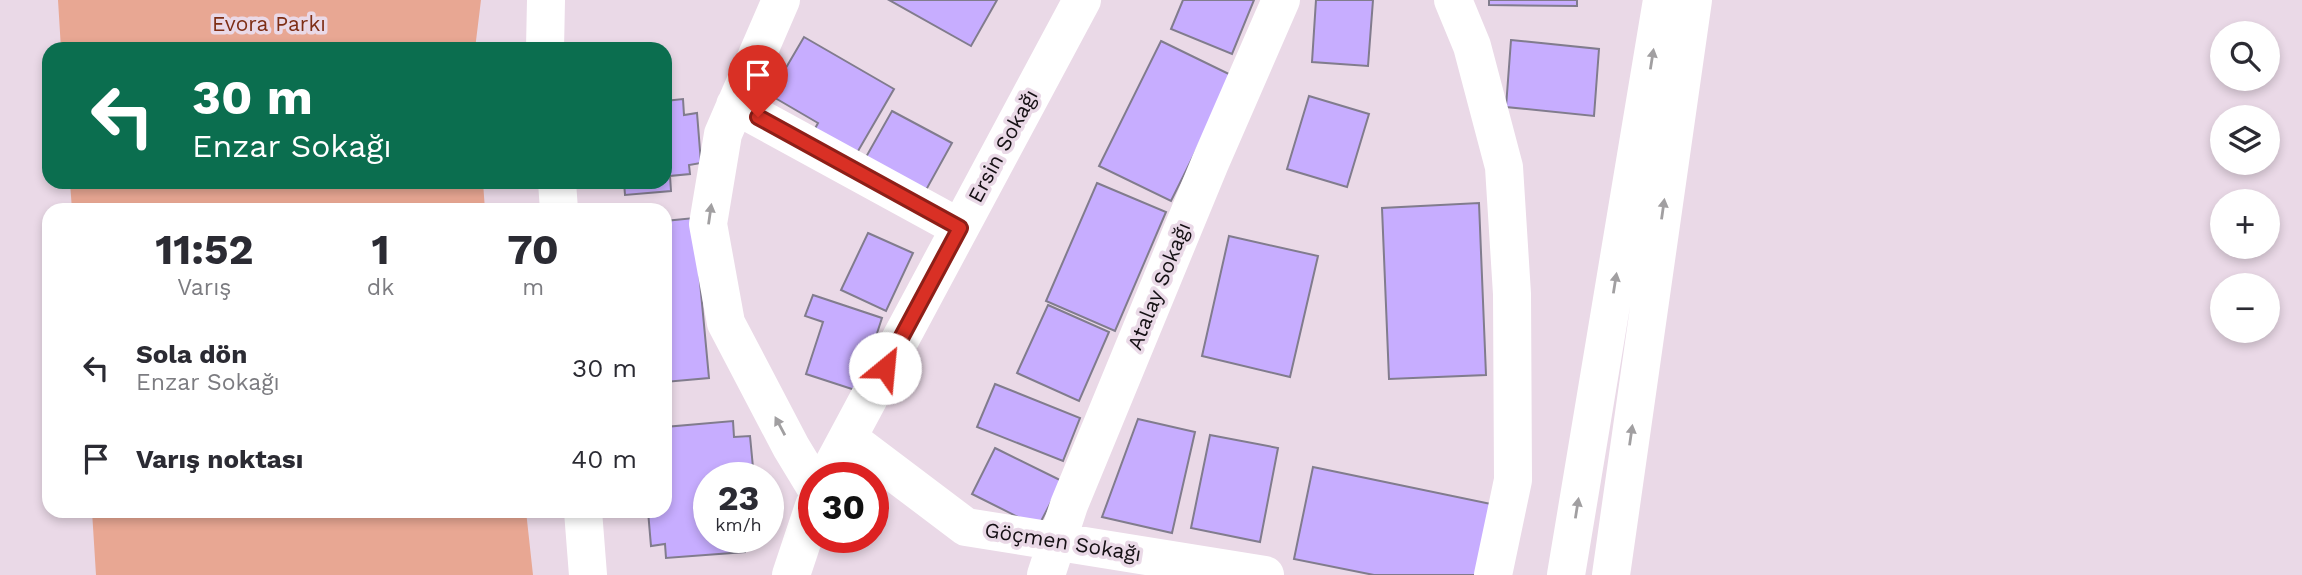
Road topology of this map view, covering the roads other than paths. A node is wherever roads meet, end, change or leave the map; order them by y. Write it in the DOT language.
graph roads {
  1 [pos="546,0"];
  2 [pos="781,0"];
  3 [pos="1082,0"];
  4 [pos="1282,0"];
  5 [pos="1453,0"];
  6 [pos="1662,0"];
  7 [pos="1693,0"];
  8 [pos="545,42"];
  9 [pos="735,105"];
  10 [pos="960,228"];
  11 [pos="848,438"];
  12 [pos="800,462"];
  13 [pos="835,462"];
  14 [pos="584,518"];
  15 [pos="798,553"];
  16 [pos="1051,558"];
  17 [pos="588,575"];
  18 [pos="791,575"];
  19 [pos="1265,575"];
  20 [pos="1493,575"];
  21 [pos="1566,575"];
  22 [pos="1611,575"];
  1 -- 8 [label="street"];
  2 -- 9 [label="street"];
  3 -- 10 [label="street, Ersin Sokağı"];
  4 -- 16 [label="street, Atalay Sokağı"];
  5 -- 20 [label="street"];
  21 -- 6 [label="street, one-way"];
  22 -- 7 [label="street, one-way"];
  9 -- 10 [label="street"];
  12 -- 9 [label="street, one-way"];
  10 -- 11 [label="street, Ersin Sokağı"];
  11 -- 13 [label="street, Ersin Sokağı"];
  11 -- 16 [label="street, Göçmen Sokağı"];
  14 -- 17 [label="street"];
  15 -- 18 [label="street"];
  16 -- 19 [label="street, Göçmen Sokağı"];
}
